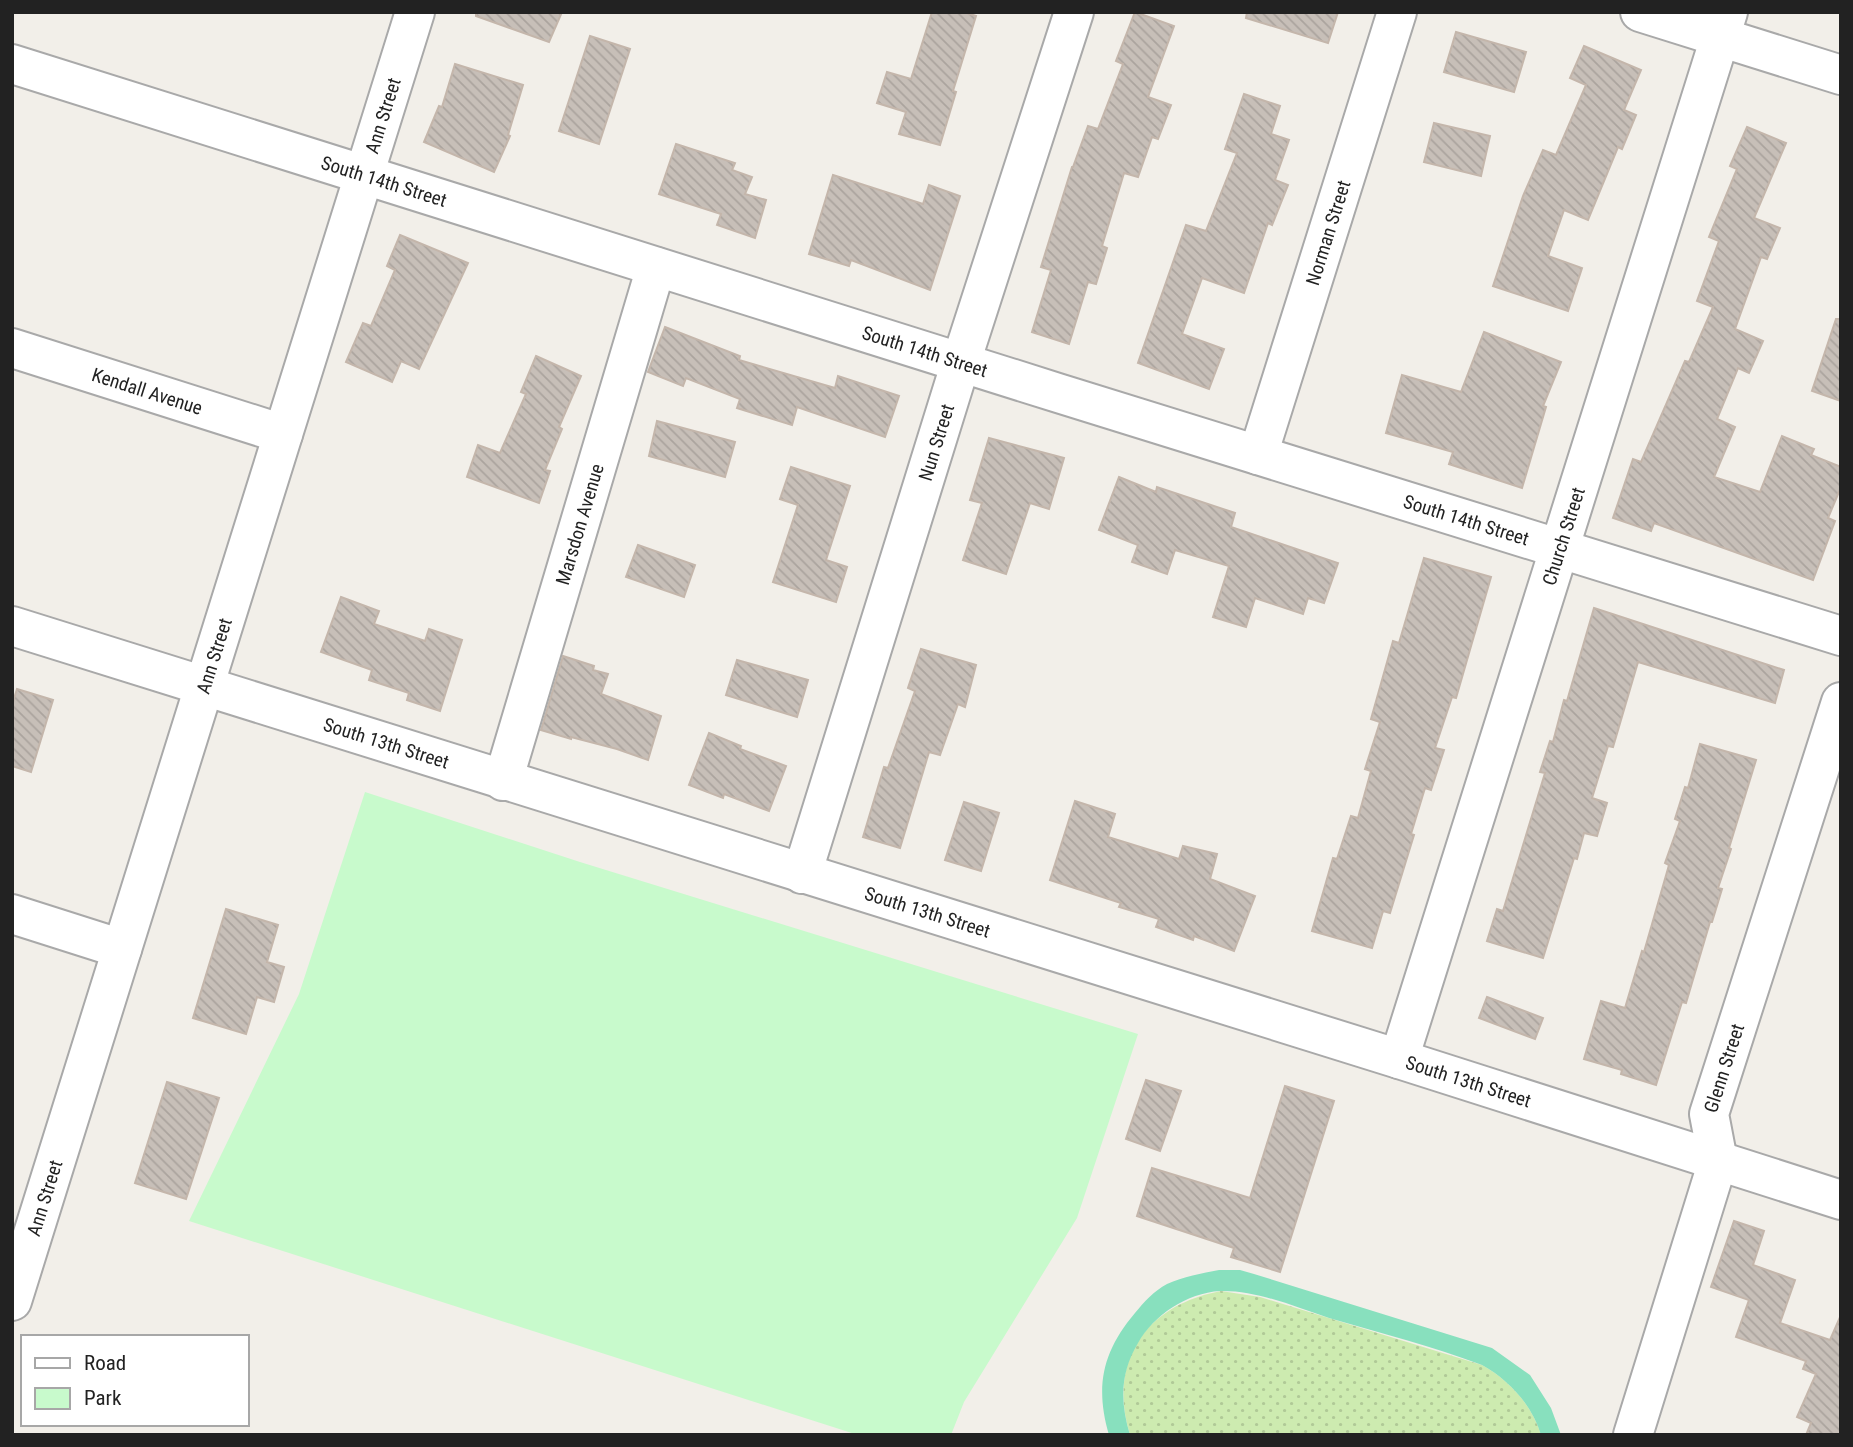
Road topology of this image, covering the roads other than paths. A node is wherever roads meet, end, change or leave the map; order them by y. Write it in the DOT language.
graph roads {
  1 [pos="415,12"];
  2 [pos="1074,12"];
  3 [pos="1398,12"];
  4 [pos="1640,12"];
  5 [pos="1724,25"];
  6 [pos="12,64"];
  7 [pos="1841,75"];
  8 [pos="364,175"];
  9 [pos="656,267"];
  10 [pos="12,348"];
  11 [pos="961,362"];
  12 [pos="283,434"];
  13 [pos="1258,455"];
  14 [pos="1559,548"];
  15 [pos="12,626"];
  16 [pos="1841,636"];
  17 [pos="205,685"];
  18 [pos="1841,702"];
  19 [pos="503,781"];
  20 [pos="802,874"];
  21 [pos="12,914"];
  22 [pos="122,949"];
  23 [pos="1399,1059"];
  24 [pos="1718,1161"];
  25 [pos="28,1194"];
  26 [pos="1841,1200"];
  27 [pos="12,1301"];
  28 [pos="1633,1435"];
  1 -- 8 [label="street, Ann Street"];
  2 -- 11 [label="street, Nun Street"];
  3 -- 13 [label="street, Norman Street"];
  4 -- 5 [label="street"];
  5 -- 7 [label="street"];
  5 -- 14 [label="street, Church Street"];
  6 -- 8 [label="street, South 14th Street"];
  8 -- 9 [label="street, South 14th Street"];
  8 -- 12 [label="street, Ann Street"];
  9 -- 11 [label="street, South 14th Street"];
  9 -- 19 [label="street, Marsdon Avenue"];
  10 -- 12 [label="street, Kendall Avenue"];
  11 -- 13 [label="street, South 14th Street"];
  11 -- 20 [label="street, Nun Street"];
  12 -- 17 [label="street, Ann Street"];
  13 -- 14 [label="street, South 14th Street"];
  14 -- 16 [label="street, South 14th Street"];
  14 -- 23 [label="street, Church Street"];
  15 -- 17 [label="street, South 13th Street"];
  17 -- 19 [label="street, South 13th Street"];
  17 -- 22 [label="street, Ann Street"];
  18 -- 24 [label="street, Glenn Street"];
  19 -- 20 [label="street, South 13th Street"];
  20 -- 23 [label="street, South 13th Street"];
  21 -- 22 [label="street"];
  22 -- 25 [label="street, Ann Street"];
  23 -- 24 [label="street, South 13th Street"];
  24 -- 26 [label="street, South 13th Street"];
  24 -- 28 [label="street, Glenn Street"];
  25 -- 27 [label="street, Ann Street"];
}
